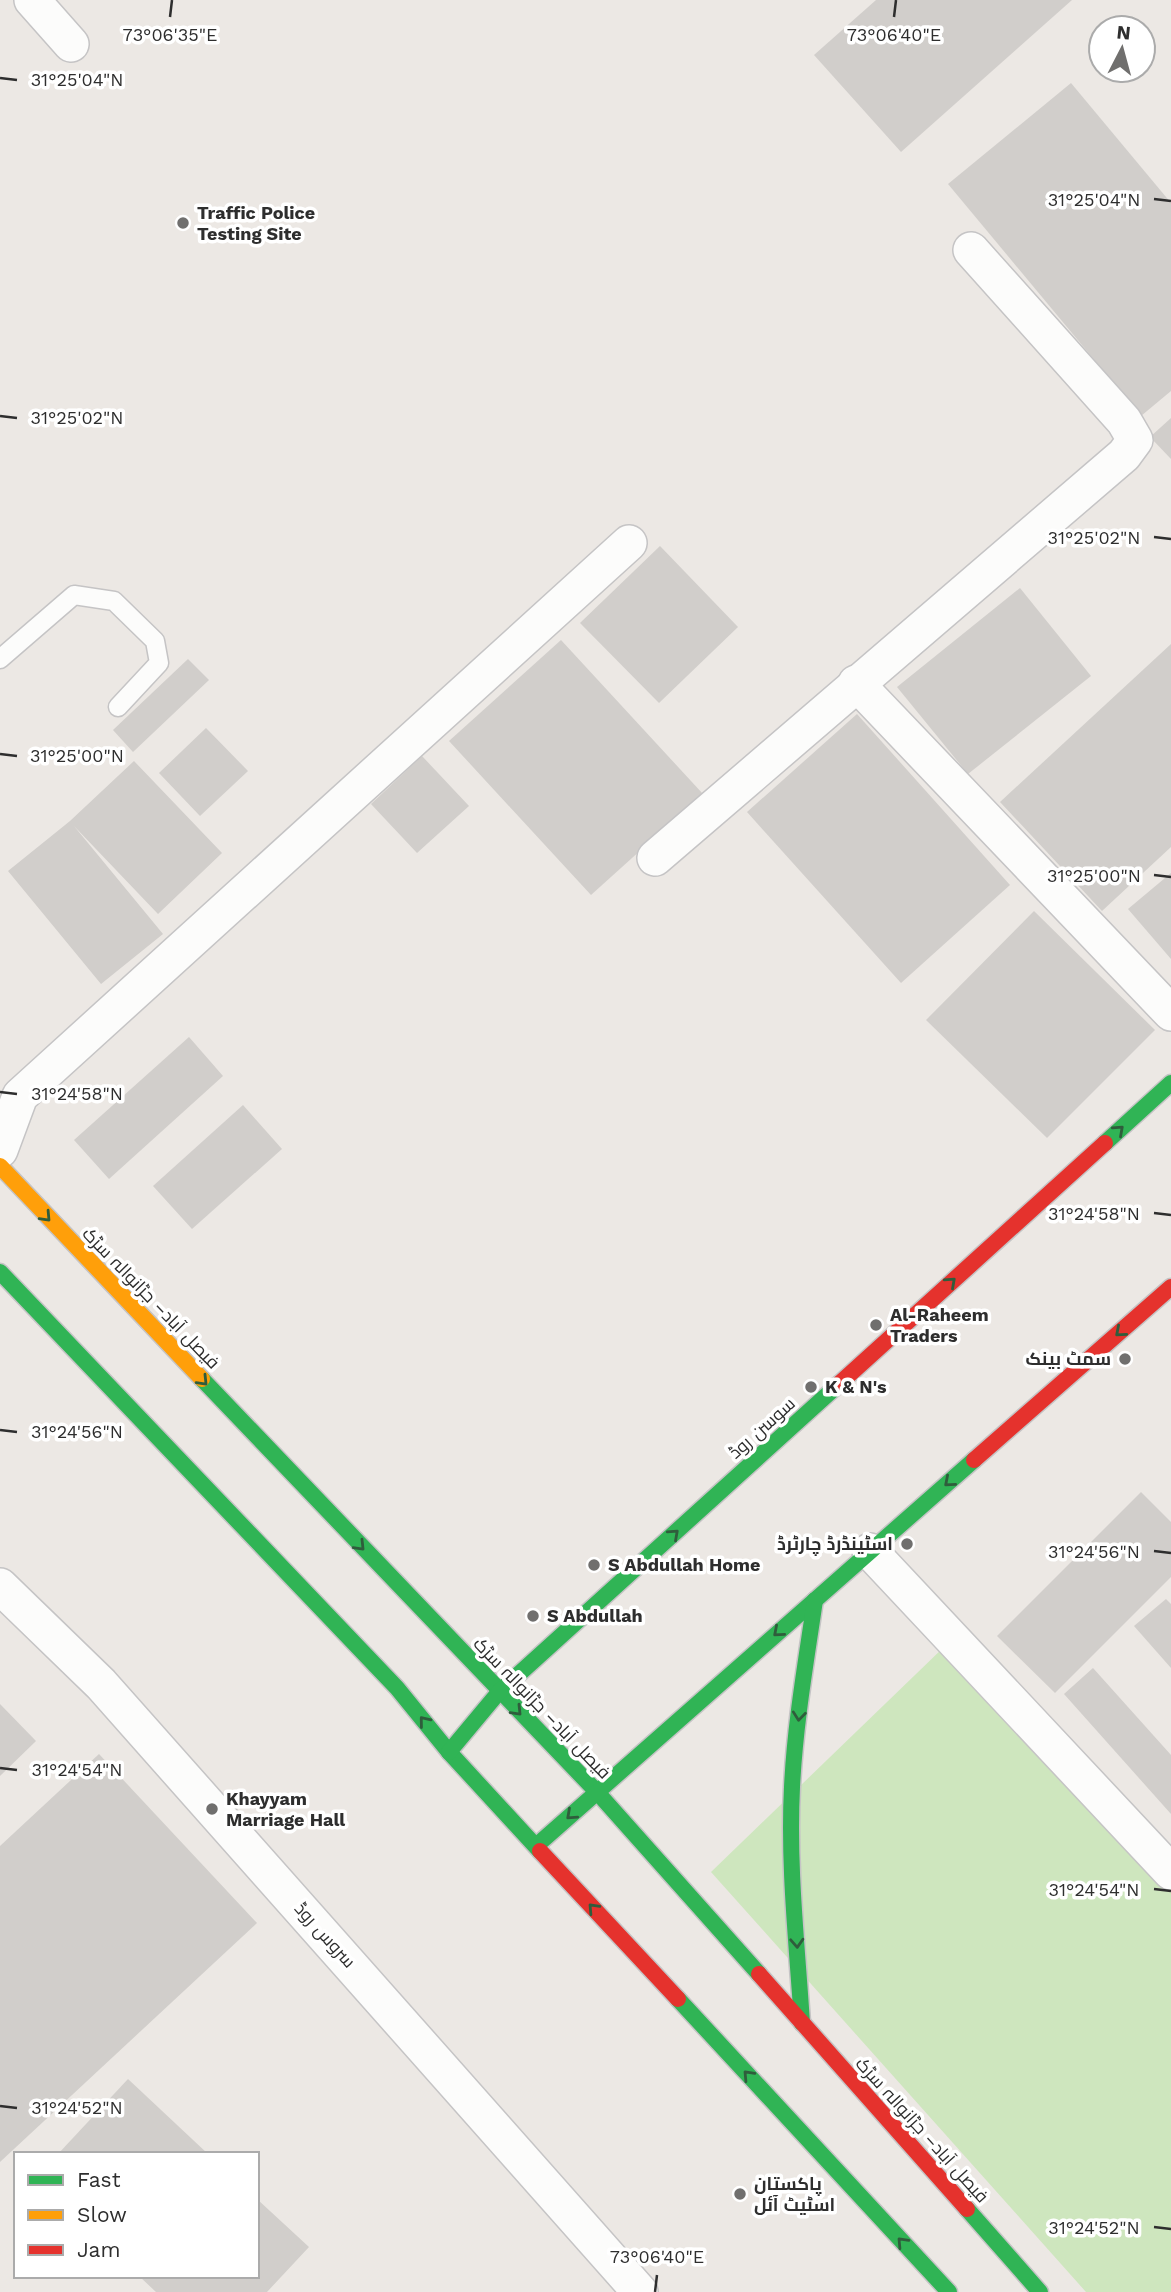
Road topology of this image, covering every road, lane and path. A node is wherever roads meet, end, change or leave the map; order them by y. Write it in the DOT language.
graph roads {
  1 [pos="32,0"];
  2 [pos="71,44"];
  3 [pos="971,250"];
  4 [pos="629,543"];
  5 [pos="0,659"];
  6 [pos="856,683"];
  7 [pos="118,707"];
  8 [pos="655,858"];
  9 [pos="1171,1013"];
  10 [pos="1171,1083"];
  11 [pos="0,1150"];
  12 [pos="0,1167"];
  13 [pos="0,1272"];
  14 [pos="1171,1287"];
  15 [pos="870,1551"];
  16 [pos="0,1586"];
  17 [pos="815,1600"];
  18 [pos="499,1692"];
  19 [pos="449,1752"];
  20 [pos="597,1792"];
  21 [pos="536,1846"];
  22 [pos="1171,1872"];
  23 [pos="802,2023"];
  24 [pos="640,2292"];
  25 [pos="949,2292"];
  26 [pos="1040,2292"];
  1 -- 2 [label="street"];
  3 -- 6 [label="street"];
  4 -- 11 [label="street"];
  5 -- 7 [label="lane"];
  6 -- 8 [label="street"];
  6 -- 9 [label="street"];
  18 -- 10 [label="main road, سوسن روڈ, one-way"];
  12 -- 18 [label="main road, فیصل آباد– جڑانوالہ سڑک, one-way"];
  19 -- 13 [label="main road, one-way"];
  14 -- 15 [label="main road, one-way"];
  15 -- 17 [label="main road"];
  15 -- 22 [label="street"];
  16 -- 24 [label="street, سروس روڈ"];
  17 -- 20 [label="main road, one-way"];
  17 -- 23 [label="main road, one-way"];
  18 -- 19 [label="main road, سوسن روڈ"];
  18 -- 20 [label="main road, فیصل آباد– جڑانوالہ سڑک, one-way"];
  19 -- 21 [label="main road"];
  20 -- 21 [label="main road, one-way"];
  20 -- 23 [label="main road, فیصل آباد– جڑانوالہ سڑک"];
  25 -- 21 [label="main road, one-way"];
  23 -- 26 [label="main road, فیصل آباد– جڑانوالہ سڑک"];
}
